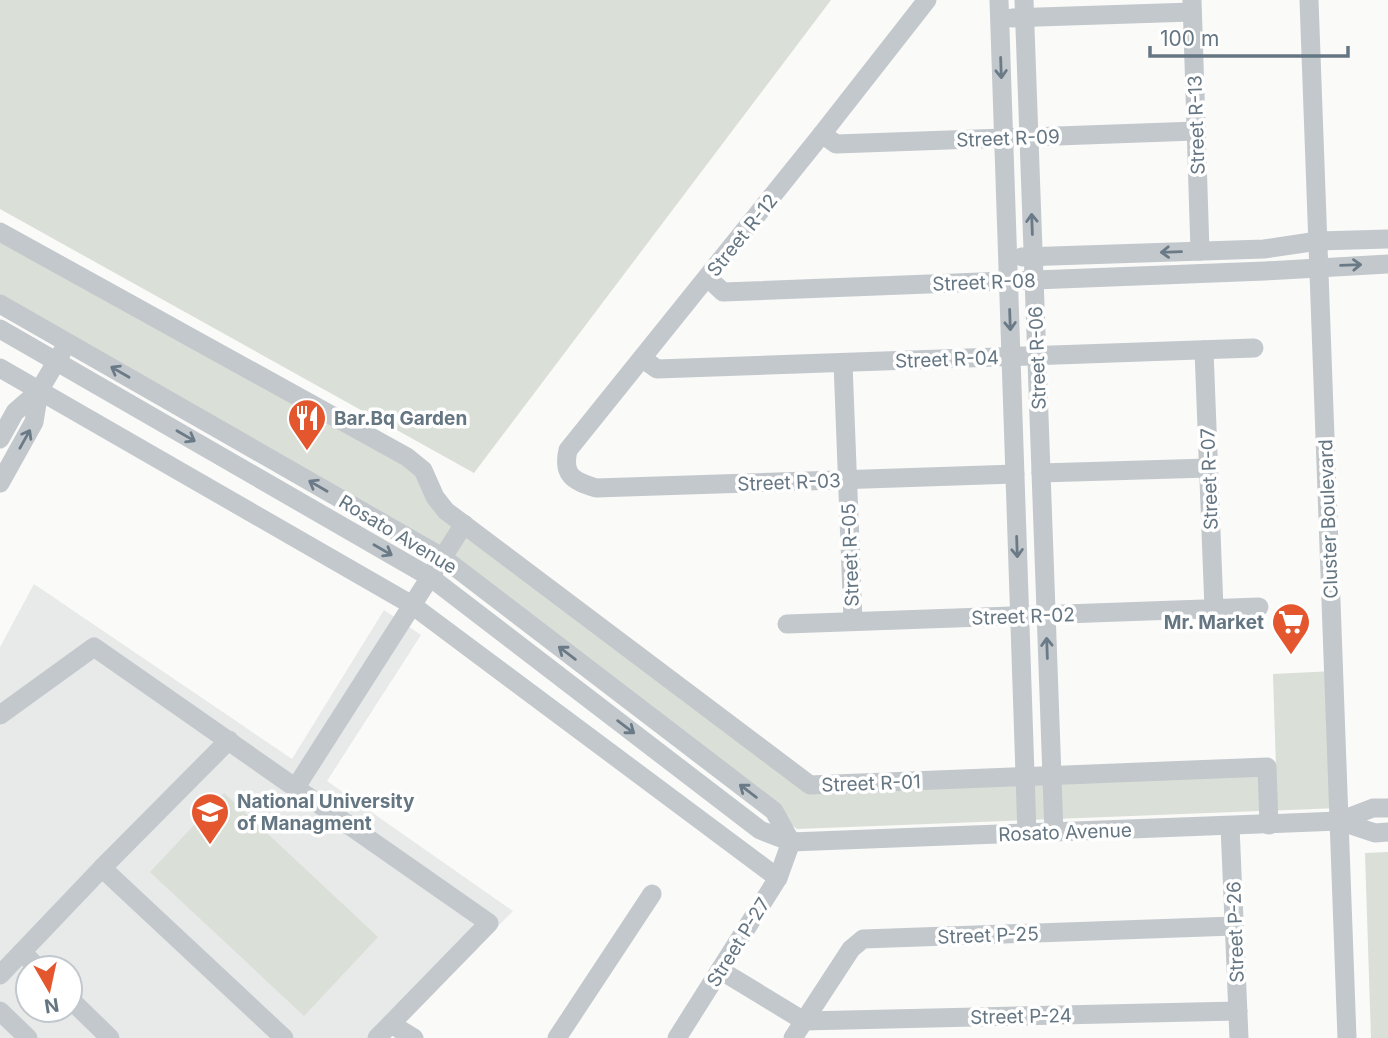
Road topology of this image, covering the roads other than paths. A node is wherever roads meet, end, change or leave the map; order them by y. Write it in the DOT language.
graph roads {
  1 [pos="927,0"];
  2 [pos="1309,0"];
  3 [pos="1192,6"];
  4 [pos="999,9"];
  5 [pos="1024,9"];
  6 [pos="1196,131"];
  7 [pos="822,135"];
  8 [pos="1029,137"];
  9 [pos="1004,138"];
  10 [pos="0,232"];
  11 [pos="1388,239"];
  12 [pos="1318,241"];
  13 [pos="1236,250"];
  14 [pos="1200,251"];
  15 [pos="1033,257"];
  16 [pos="1008,258"];
  17 [pos="1388,264"];
  18 [pos="1319,266"];
  19 [pos="1237,272"];
  20 [pos="708,278"];
  21 [pos="1035,280"];
  22 [pos="1008,281"];
  23 [pos="0,304"];
  24 [pos="0,329"];
  25 [pos="68,342"];
  26 [pos="1254,348"];
  27 [pos="1204,350"];
  28 [pos="1011,356"];
  29 [pos="1037,356"];
  30 [pos="643,359"];
  31 [pos="57,362"];
  32 [pos="843,362"];
  33 [pos="0,368"];
  34 [pos="39,391"];
  35 [pos="0,439"];
  36 [pos="1208,468"];
  37 [pos="568,472"];
  38 [pos="1015,474"];
  39 [pos="1041,474"];
  40 [pos="848,480"];
  41 [pos="0,483"];
  42 [pos="464,524"];
  43 [pos="442,557"];
  44 [pos="430,577"];
  45 [pos="412,605"];
  46 [pos="1259,607"];
  47 [pos="1214,609"];
  48 [pos="1046,615"];
  49 [pos="1020,616"];
  50 [pos="853,621"];
  51 [pos="787,624"];
  52 [pos="0,715"];
  53 [pos="229,740"];
  54 [pos="1052,776"];
  55 [pos="1025,777"];
  56 [pos="296,787"];
  57 [pos="1388,807"];
  58 [pos="1339,821"];
  59 [pos="1269,825"];
  60 [pos="1230,826"];
  61 [pos="1388,832"];
  62 [pos="1054,833"];
  63 [pos="1027,834"];
  64 [pos="791,842"];
  65 [pos="102,868"];
  66 [pos="778,878"];
  67 [pos="652,894"];
  68 [pos="1234,926"];
  69 [pos="22,952"];
  70 [pos="720,970"];
  71 [pos="0,975"];
  72 [pos="0,1011"];
  73 [pos="1238,1011"];
  74 [pos="84,1013"];
  75 [pos="804,1021"];
  76 [pos="384,1031"];
  77 [pos="274,1035"];
  78 [pos="28,1038"];
  79 [pos="109,1038"];
  80 [pos="414,1038"];
  81 [pos="557,1038"];
  82 [pos="677,1038"];
  83 [pos="793,1038"];
  84 [pos="1239,1038"];
  85 [pos="1347,1038"];
  1 -- 7 [label="street, Street R-12"];
  2 -- 12 [label="street, Cluster Boulevard"];
  3 -- 5 [label="street"];
  3 -- 6 [label="street, Street R-13"];
  4 -- 5 [label="street"];
  4 -- 9 [label="street, Street R-06, one-way"];
  5 -- 8 [label="street, Street R-06"];
  6 -- 8 [label="street, Street R-09"];
  6 -- 14 [label="street, Street R-13"];
  7 -- 9 [label="street, Street R-09"];
  7 -- 20 [label="street, Street R-12"];
  8 -- 9 [label="street, Street R-09"];
  15 -- 8 [label="street, Street R-06, one-way"];
  9 -- 16 [label="street, Street R-06"];
  10 -- 42 [label="street, Street R-01"];
  11 -- 12 [label="street, Street R-08"];
  12 -- 13 [label="street, Street R-08"];
  12 -- 18 [label="street, Cluster Boulevard"];
  13 -- 14 [label="street, Street R-08"];
  13 -- 19 [label="street"];
  14 -- 15 [label="street, Street R-08, one-way"];
  15 -- 16 [label="street, Street R-08"];
  15 -- 21 [label="street, Street R-06"];
  16 -- 22 [label="street, Street R-06"];
  18 -- 17 [label="street, Street R-08, one-way"];
  18 -- 19 [label="street, Street R-08"];
  18 -- 58 [label="street, Cluster Boulevard"];
  19 -- 21 [label="street, Street R-08"];
  20 -- 22 [label="street, Street R-08"];
  20 -- 30 [label="street, Street R-12"];
  21 -- 22 [label="street, Street R-08"];
  21 -- 29 [label="street, Street R-06"];
  22 -- 28 [label="street, Street R-06, one-way"];
  23 -- 25 [label="street, Rosato Avenue"];
  24 -- 31 [label="street, Rosato Avenue"];
  25 -- 31 [label="street"];
  43 -- 25 [label="street, Rosato Avenue, one-way"];
  26 -- 27 [label="street, Street R-04"];
  27 -- 29 [label="street, Street R-04"];
  27 -- 36 [label="street, Street R-07"];
  28 -- 29 [label="street, Street R-04"];
  28 -- 32 [label="street, Street R-04"];
  28 -- 38 [label="street, Street R-06"];
  29 -- 39 [label="street, Street R-06"];
  30 -- 32 [label="street, Street R-04"];
  30 -- 37 [label="street, Street R-12"];
  31 -- 34 [label="street"];
  31 -- 44 [label="street, Rosato Avenue, one-way"];
  32 -- 40 [label="street, Street R-05"];
  33 -- 34 [label="street"];
  34 -- 35 [label="street"];
  41 -- 34 [label="street, one-way"];
  34 -- 45 [label="street"];
  36 -- 39 [label="street"];
  36 -- 47 [label="street, Street R-07"];
  37 -- 40 [label="street, Street R-03"];
  38 -- 40 [label="street, Street R-03"];
  38 -- 49 [label="street, Street R-06, one-way"];
  39 -- 48 [label="street, Street R-06"];
  40 -- 50 [label="street, Street R-05"];
  42 -- 43 [label="street"];
  42 -- 55 [label="street, Street R-01"];
  43 -- 44 [label="street"];
  64 -- 43 [label="street, Rosato Avenue, one-way"];
  44 -- 45 [label="street"];
  44 -- 64 [label="street, Rosato Avenue, one-way"];
  45 -- 56 [label="street"];
  45 -- 66 [label="street"];
  46 -- 47 [label="street, Street R-02"];
  47 -- 48 [label="street, Street R-02"];
  48 -- 49 [label="street, Street R-02"];
  54 -- 48 [label="street, Street R-06, one-way"];
  49 -- 50 [label="street, Street R-02"];
  49 -- 55 [label="street, Street R-06"];
  50 -- 51 [label="street, Street R-02"];
  52 -- 53 [label="street"];
  53 -- 56 [label="street"];
  53 -- 65 [label="street"];
  54 -- 55 [label="street, Street R-01"];
  54 -- 59 [label="street, Street R-01"];
  54 -- 62 [label="street, Street R-06"];
  55 -- 63 [label="street, Street R-06"];
  56 -- 76 [label="street"];
  57 -- 58 [label="street, Rosato Avenue"];
  58 -- 59 [label="street, Rosato Avenue"];
  58 -- 61 [label="street, Rosato Avenue"];
  58 -- 85 [label="street, Cluster Boulevard"];
  59 -- 60 [label="street, Rosato Avenue"];
  60 -- 62 [label="street, Rosato Avenue"];
  60 -- 68 [label="street, Street P-26"];
  62 -- 63 [label="street, Rosato Avenue"];
  63 -- 64 [label="street, Rosato Avenue"];
  64 -- 66 [label="street, Street P-27"];
  65 -- 69 [label="street"];
  65 -- 77 [label="street"];
  66 -- 70 [label="street, Street P-27"];
  67 -- 81 [label="street"];
  68 -- 73 [label="street, Street P-26"];
  68 -- 75 [label="street, Street P-25"];
  69 -- 71 [label="street"];
  70 -- 75 [label="street"];
  70 -- 82 [label="street, Street P-27"];
  72 -- 78 [label="street"];
  73 -- 75 [label="street, Street P-24"];
  73 -- 84 [label="street, Street P-26"];
  74 -- 79 [label="street"];
  75 -- 83 [label="street, Street P-25"];
  76 -- 80 [label="street"];
}
